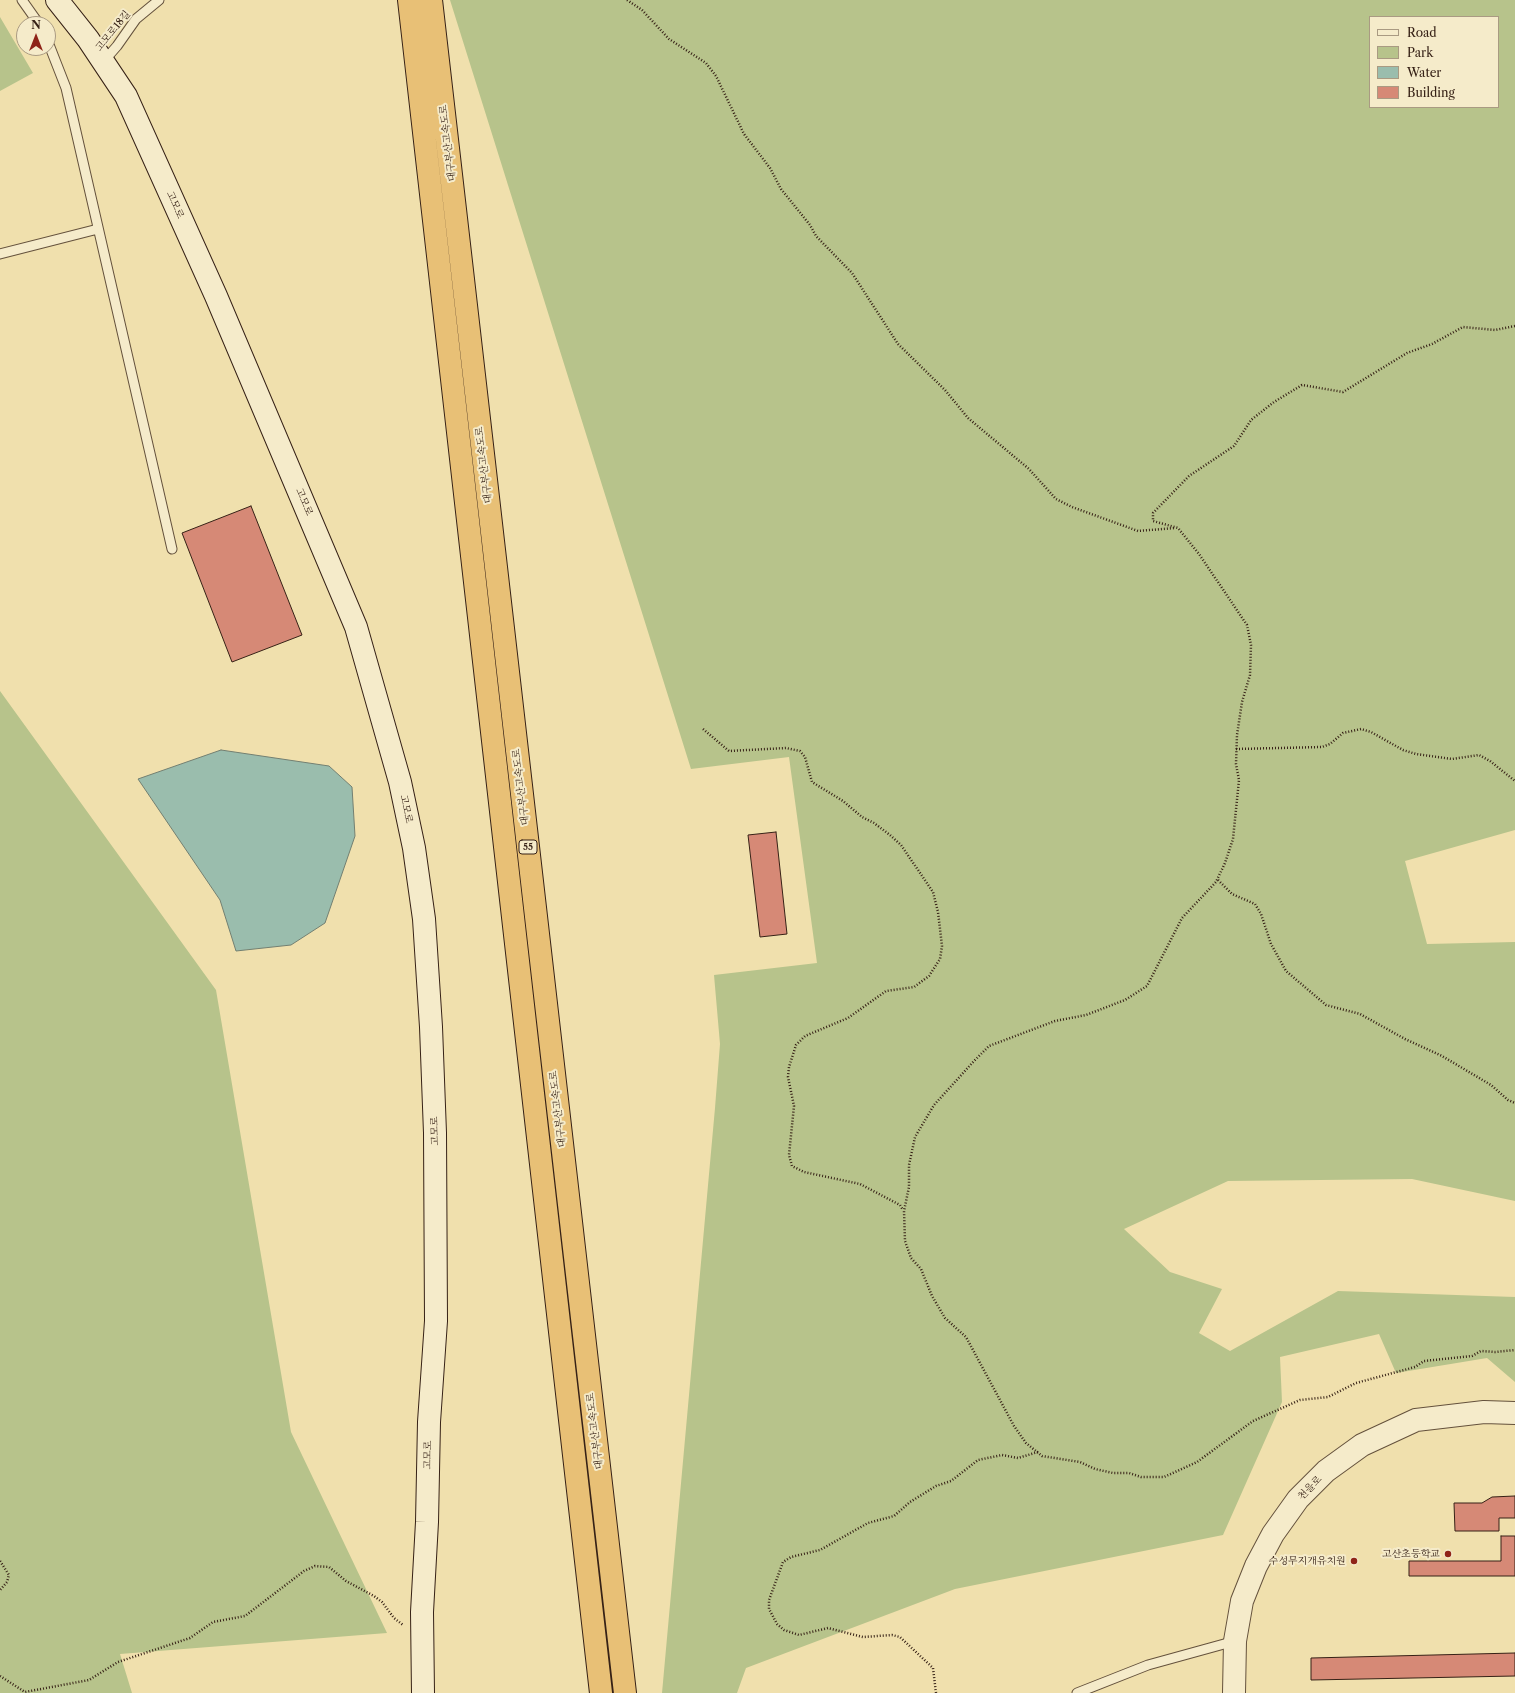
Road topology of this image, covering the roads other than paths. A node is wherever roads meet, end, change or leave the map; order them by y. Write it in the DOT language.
graph roads {
  1 [pos="22,0"];
  2 [pos="57,0"];
  3 [pos="159,0"];
  4 [pos="409,0"];
  5 [pos="432,0"];
  6 [pos="33,16"];
  7 [pos="53,56"];
  8 [pos="102,62"];
  9 [pos="98,228"];
  10 [pos="0,254"];
  11 [pos="172,549"];
  12 [pos="1515,1413"];
  13 [pos="1235,1641"];
  14 [pos="423,1693"];
  15 [pos="600,1693"];
  16 [pos="624,1693"];
  17 [pos="1077,1693"];
  18 [pos="1234,1693"];
  1 -- 6 [label="lane"];
  2 -- 8 [label="main road, 고모로"];
  3 -- 8 [label="lane, 고모로18길"];
  4 -- 15 [label="highway, 55"];
  5 -- 16 [label="highway, 대구부산고속도로 / 55"];
  7 -- 9 [label="lane"];
  8 -- 14 [label="main road, 고모로"];
  9 -- 10 [label="lane"];
  9 -- 11 [label="lane"];
  12 -- 13 [label="main road, 천을로"];
  13 -- 17 [label="lane"];
  13 -- 18 [label="main road, 천을로"];
}
